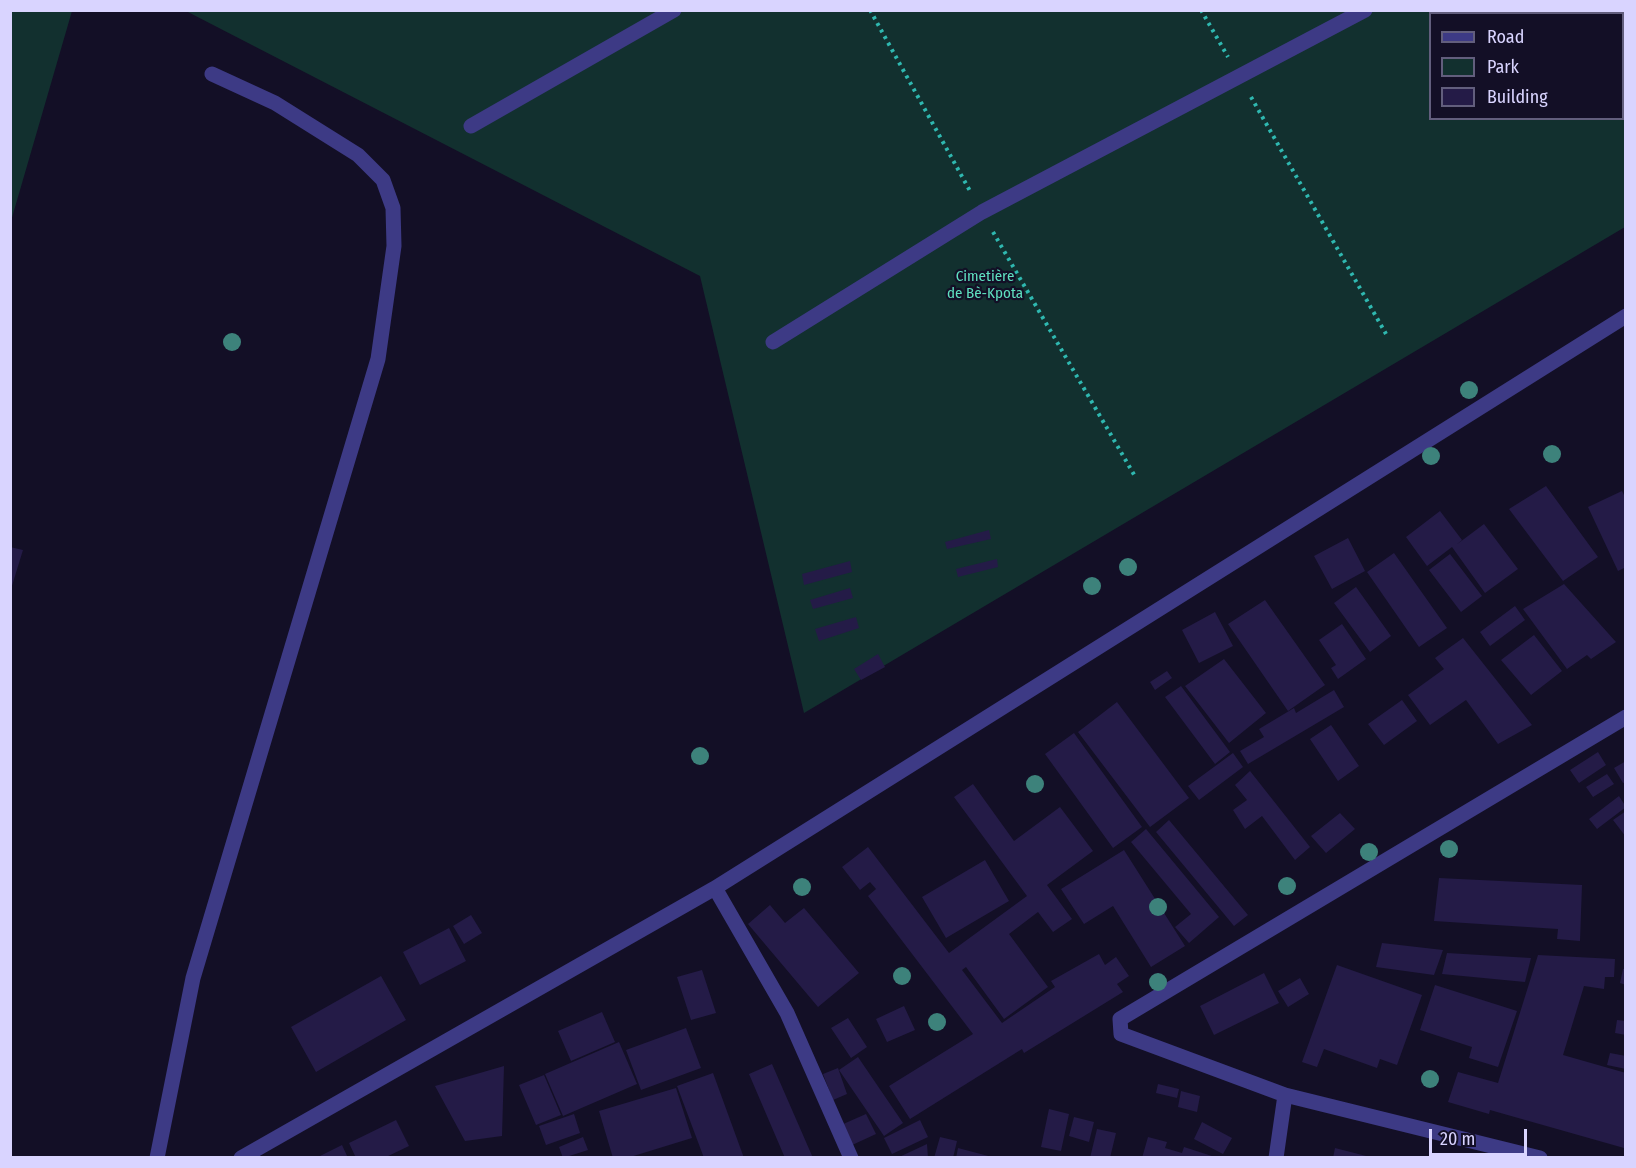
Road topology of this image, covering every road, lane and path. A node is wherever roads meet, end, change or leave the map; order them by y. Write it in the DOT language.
graph roads {
  1 [pos="674,10"];
  2 [pos="870,10"];
  3 [pos="1201,10"];
  4 [pos="1365,10"];
  5 [pos="212,74"];
  6 [pos="1240,78"];
  7 [pos="471,126"];
  8 [pos="982,212"];
  9 [pos="1626,316"];
  10 [pos="1386,334"];
  11 [pos="772,342"];
  12 [pos="1136,478"];
  13 [pos="1626,717"];
  14 [pos="715,888"];
  15 [pos="1286,1095"];
  16 [pos="157,1158"];
  17 [pos="241,1158"];
  18 [pos="851,1158"];
  19 [pos="1276,1158"];
  20 [pos="1540,1158"];
  1 -- 7 [label="street"];
  2 -- 8 [label="path"];
  3 -- 6 [label="path"];
  4 -- 6 [label="street"];
  5 -- 16 [label="street"];
  6 -- 8 [label="street"];
  6 -- 10 [label="path"];
  8 -- 11 [label="street"];
  8 -- 12 [label="path"];
  9 -- 14 [label="street"];
  13 -- 15 [label="street"];
  14 -- 17 [label="street"];
  14 -- 18 [label="street"];
  15 -- 19 [label="street"];
  15 -- 20 [label="street"];
}
